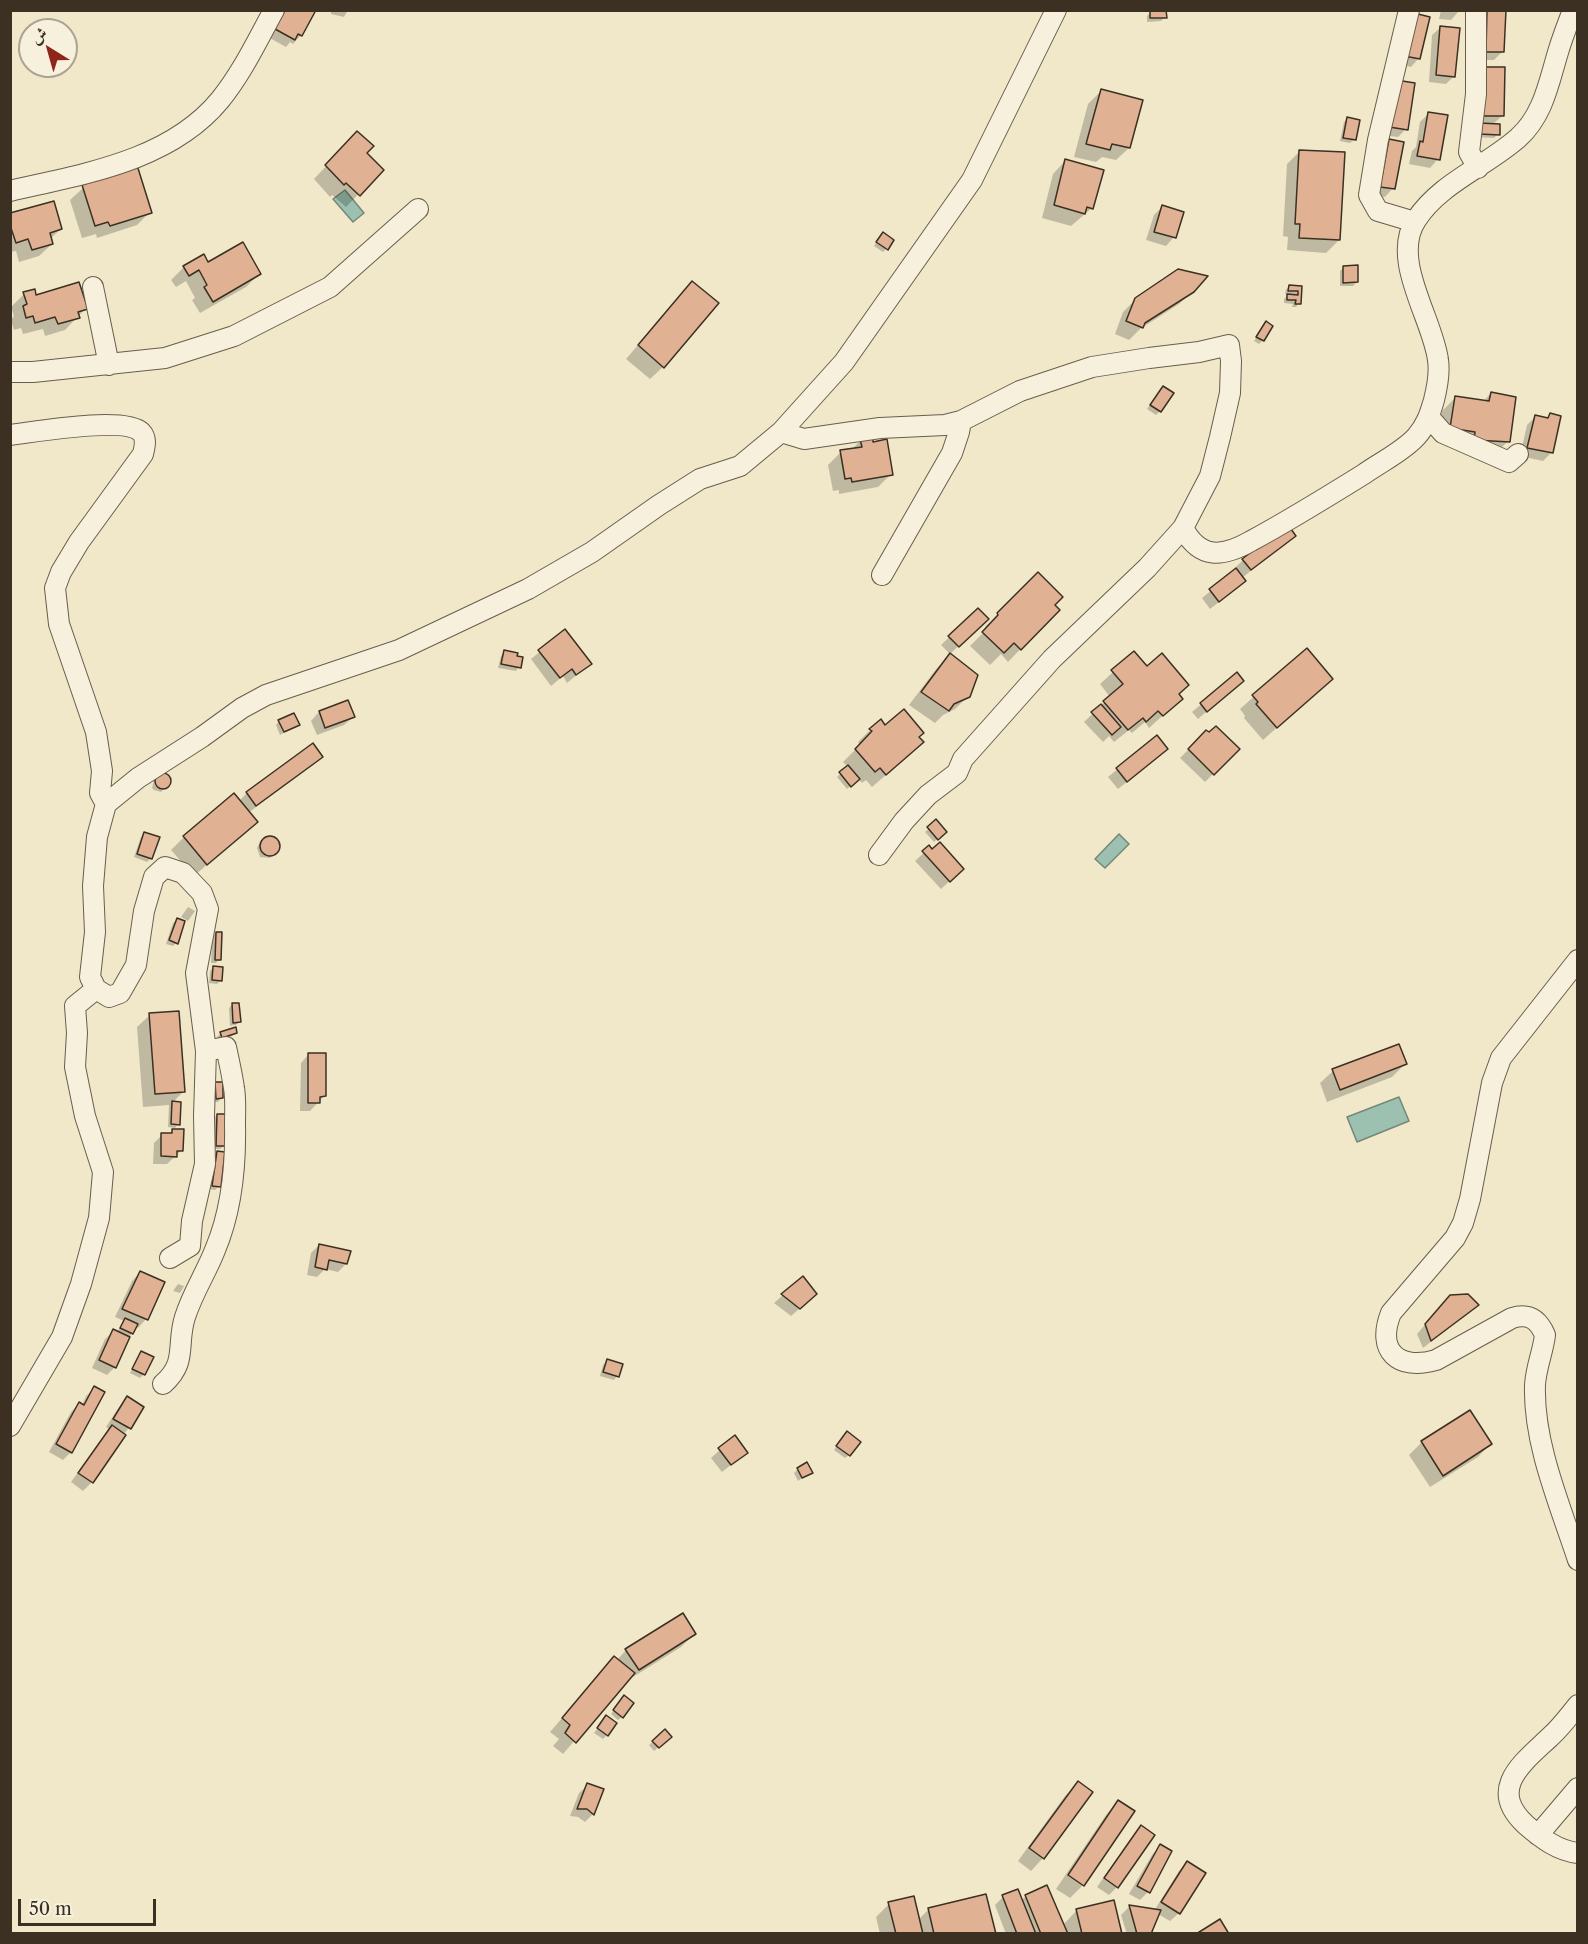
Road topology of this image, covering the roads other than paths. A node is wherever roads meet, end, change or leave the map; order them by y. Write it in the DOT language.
graph roads {
  1 [pos="274,10"];
  2 [pos="1056,10"];
  3 [pos="1409,10"];
  4 [pos="1476,10"];
  5 [pos="1573,10"];
  6 [pos="1478,168"];
  7 [pos="10,191"];
  8 [pos="418,209"];
  9 [pos="1415,222"];
  10 [pos="93,287"];
  11 [pos="109,365"];
  12 [pos="10,372"];
  13 [pos="1430,417"];
  14 [pos="961,421"];
  15 [pos="781,432"];
  16 [pos="10,435"];
  17 [pos="1518,454"];
  18 [pos="1183,528"];
  19 [pos="882,575"];
  20 [pos="106,804"];
  21 [pos="879,855"];
  22 [pos="1578,960"];
  23 [pos="96,990"];
  24 [pos="206,1051"];
  25 [pos="171,1258"];
  26 [pos="163,1384"];
  27 [pos="10,1426"];
  28 [pos="1578,1560"];
  29 [pos="1578,1705"];
  30 [pos="1578,1788"];
  31 [pos="1538,1835"];
  32 [pos="1578,1853"];
  1 -- 7 [label="street"];
  2 -- 15 [label="street"];
  3 -- 9 [label="street"];
  4 -- 6 [label="street"];
  5 -- 6 [label="street"];
  6 -- 9 [label="street"];
  8 -- 11 [label="street"];
  9 -- 13 [label="street"];
  10 -- 11 [label="street"];
  11 -- 12 [label="street"];
  13 -- 17 [label="street"];
  13 -- 18 [label="street"];
  14 -- 15 [label="street"];
  14 -- 18 [label="street"];
  14 -- 19 [label="street"];
  15 -- 20 [label="street"];
  16 -- 20 [label="street"];
  18 -- 21 [label="street"];
  20 -- 23 [label="street"];
  22 -- 28 [label="street"];
  23 -- 24 [label="street"];
  23 -- 27 [label="street"];
  24 -- 25 [label="street"];
  24 -- 26 [label="street"];
  29 -- 31 [label="street"];
  30 -- 31 [label="street"];
  31 -- 32 [label="street"];
}
